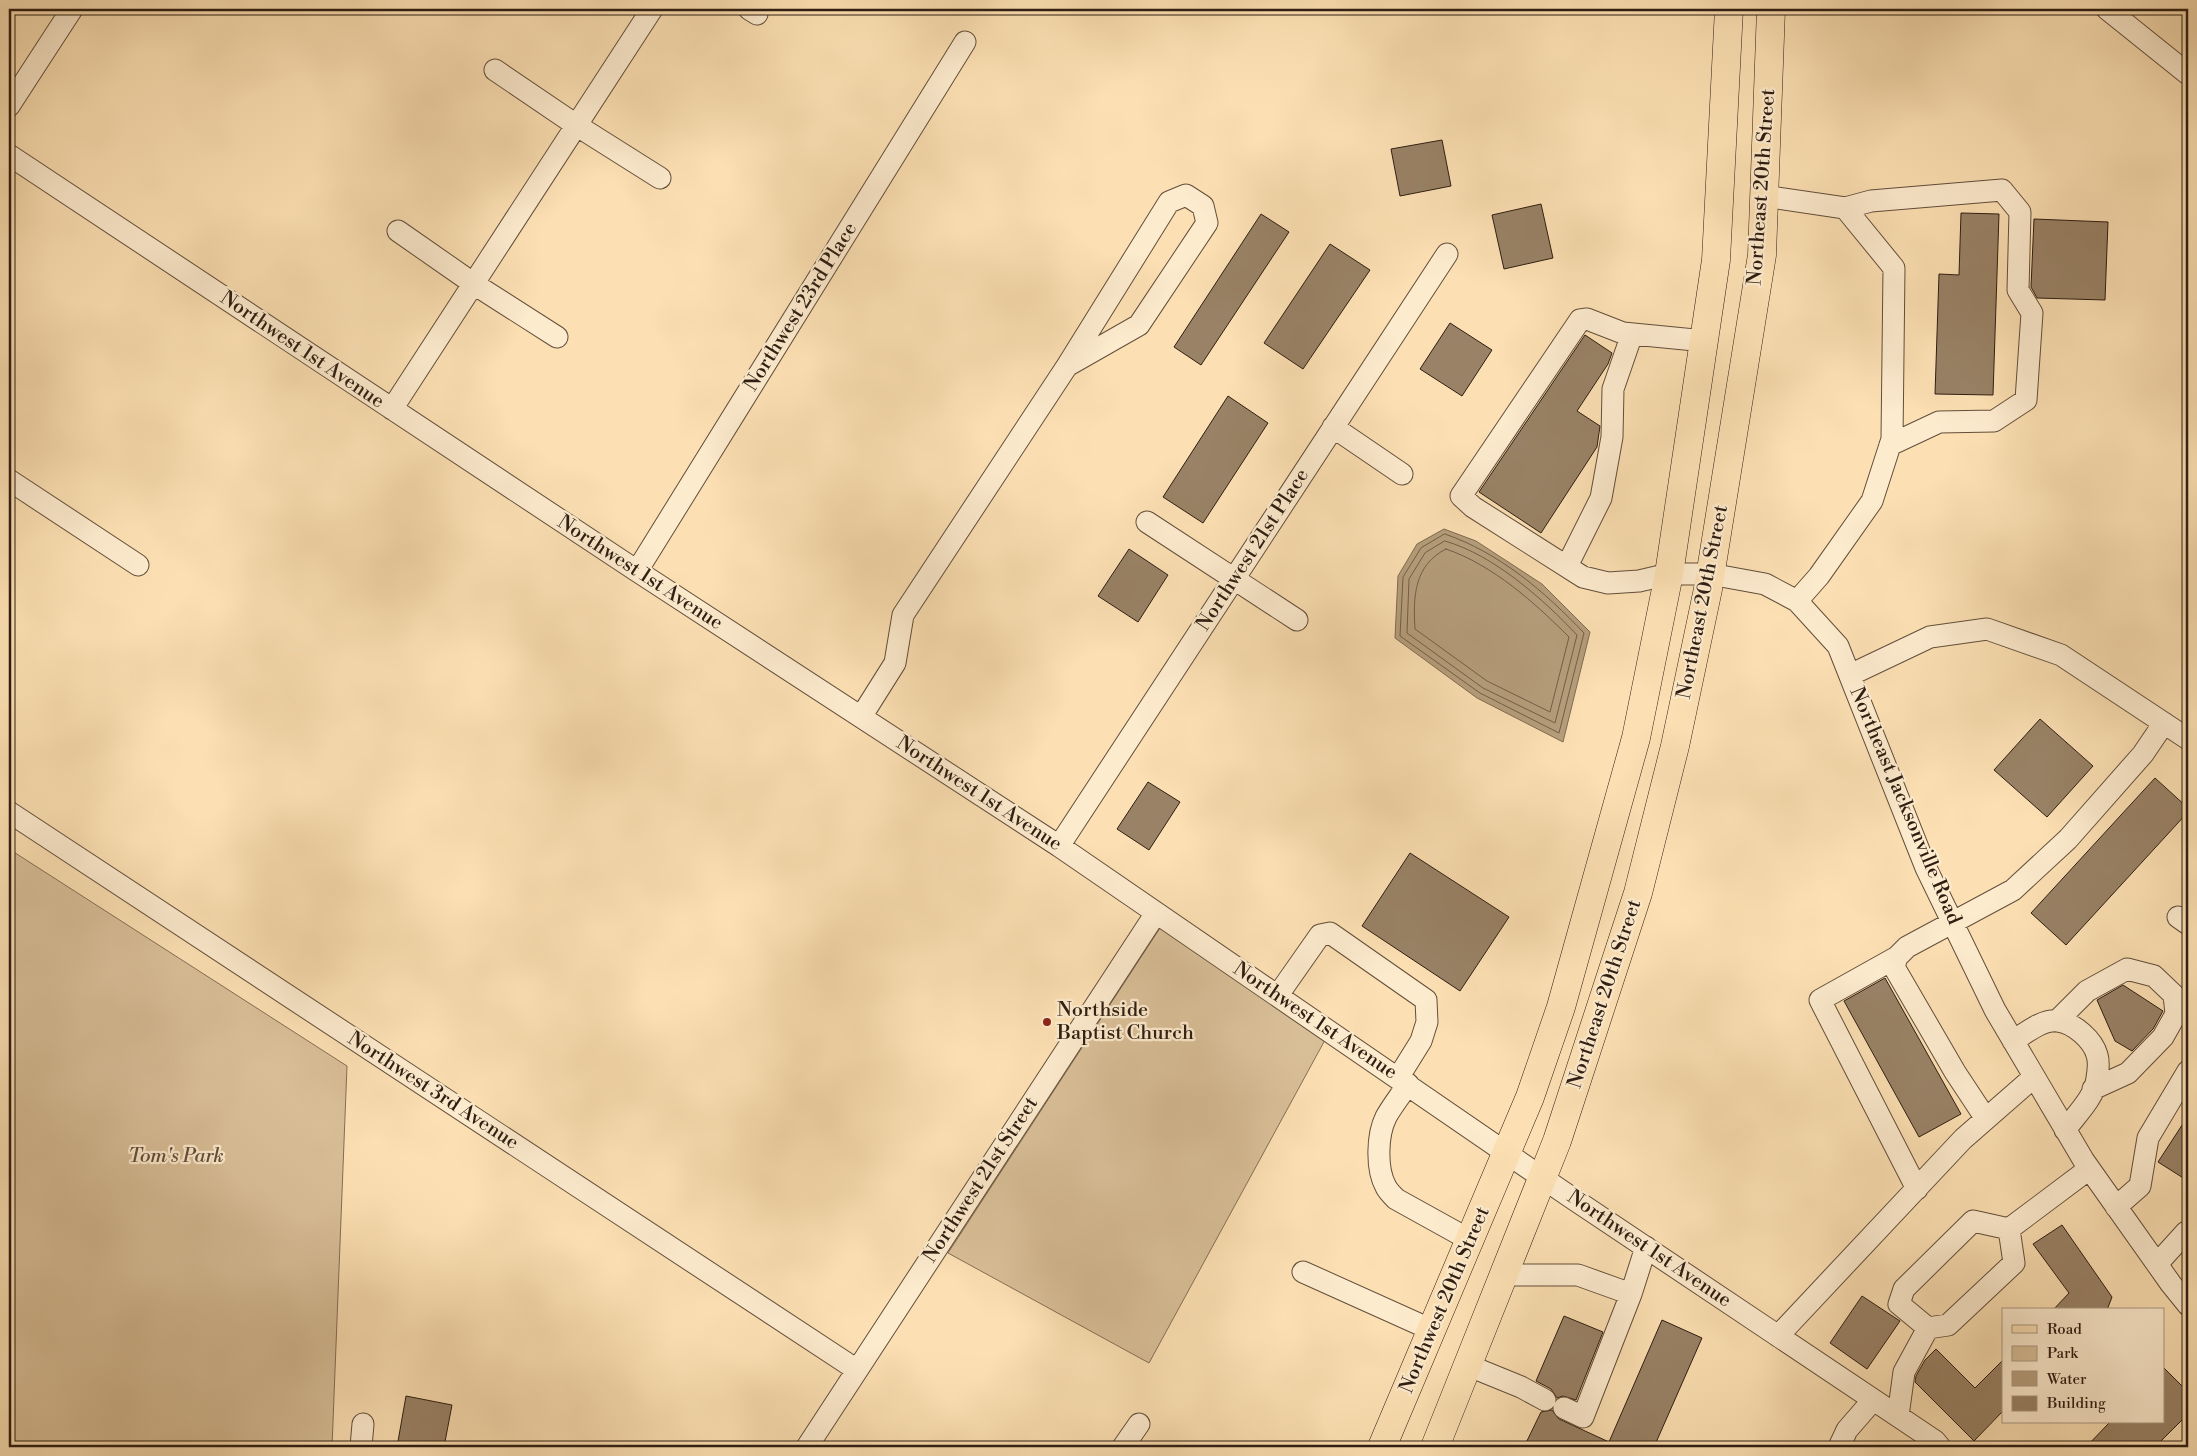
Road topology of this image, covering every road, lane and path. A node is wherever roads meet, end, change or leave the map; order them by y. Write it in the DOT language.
graph roads {
  1 [pos="72,9"];
  2 [pos="652,9"];
  3 [pos="1729,9"];
  4 [pos="1772,9"];
  5 [pos="2107,9"];
  6 [pos="965,42"];
  7 [pos="495,70"];
  8 [pos="2188,74"];
  9 [pos="9,106"];
  10 [pos="576,126"];
  11 [pos="9,155"];
  12 [pos="660,178"];
  13 [pos="1764,196"];
  14 [pos="1845,208"];
  15 [pos="398,231"];
  16 [pos="1447,254"];
  17 [pos="474,284"];
  18 [pos="1632,334"];
  19 [pos="557,337"];
  20 [pos="1705,340"];
  21 [pos="1067,366"];
  22 [pos="392,409"];
  23 [pos="1333,427"];
  24 [pos="1890,445"];
  25 [pos="1402,474"];
  26 [pos="9,480"];
  27 [pos="1147,522"];
  28 [pos="138,564"];
  29 [pos="1567,566"];
  30 [pos="637,571"];
  31 [pos="1670,574"];
  32 [pos="1710,574"];
  33 [pos="1234,579"];
  34 [pos="1797,601"];
  35 [pos="1297,620"];
  36 [pos="1850,675"];
  37 [pos="861,717"];
  38 [pos="2164,723"];
  39 [pos="2188,738"];
  40 [pos="9,812"];
  41 [pos="1059,846"];
  42 [pos="1156,913"];
  43 [pos="1952,922"];
  44 [pos="1897,957"];
  45 [pos="1278,995"];
  46 [pos="2057,1021"];
  47 [pos="2013,1041"];
  48 [pos="2188,1072"];
  49 [pos="2034,1077"];
  50 [pos="1403,1081"];
  51 [pos="2093,1089"];
  52 [pos="1986,1119"];
  53 [pos="2065,1130"];
  54 [pos="1507,1152"];
  55 [pos="2089,1169"];
  56 [pos="1542,1177"];
  57 [pos="1916,1188"];
  58 [pos="2116,1207"];
  59 [pos="2009,1229"];
  60 [pos="2188,1233"];
  61 [pos="1470,1240"];
  62 [pos="1646,1247"];
  63 [pos="2157,1264"];
  64 [pos="1304,1272"];
  65 [pos="1503,1275"];
  66 [pos="1631,1294"];
  67 [pos="2185,1295"];
  68 [pos="1928,1328"];
  69 [pos="1432,1330"];
  70 [pos="1778,1336"];
  71 [pos="1467,1365"];
  72 [pos="857,1370"];
  73 [pos="1873,1400"];
  74 [pos="1898,1416"];
  75 [pos="363,1424"];
  76 [pos="1139,1424"];
  77 [pos="361,1447"];
  78 [pos="807,1447"];
  79 [pos="1123,1447"];
  80 [pos="1382,1447"];
  81 [pos="1435,1447"];
  82 [pos="1839,1447"];
  83 [pos="1940,1447"];
  1 -- 9 [label="street"];
  2 -- 10 [label="street"];
  3 -- 20 [label="main road, Northeast 20th Street"];
  4 -- 13 [label="main road, Northeast 20th Street"];
  5 -- 8 [label="street"];
  6 -- 30 [label="street, Northwest 23rd Place"];
  7 -- 10 [label="street"];
  10 -- 12 [label="street"];
  10 -- 17 [label="street"];
  11 -- 22 [label="street, Northwest 1st Avenue"];
  13 -- 14 [label="street"];
  13 -- 32 [label="main road, Northeast 20th Street"];
  14 -- 24 [label="street"];
  14 -- 24 [label="street"];
  15 -- 17 [label="street"];
  16 -- 23 [label="street, Northwest 21st Place"];
  17 -- 19 [label="street"];
  17 -- 22 [label="street"];
  18 -- 20 [label="street"];
  18 -- 29 [label="street"];
  18 -- 29 [label="street, Northeast Jacksonville Road"];
  20 -- 31 [label="main road, Northeast 20th Street"];
  21 -- 21 [label="street"];
  21 -- 37 [label="street"];
  22 -- 30 [label="street, Northwest 1st Avenue"];
  23 -- 25 [label="street"];
  23 -- 33 [label="street, Northwest 21st Place"];
  24 -- 34 [label="street"];
  26 -- 28 [label="street"];
  27 -- 33 [label="street"];
  29 -- 31 [label="street, Northeast Jacksonville Road"];
  30 -- 37 [label="street, Northwest 1st Avenue"];
  31 -- 32 [label="street, Northeast Jacksonville Road"];
  31 -- 54 [label="main road, Northeast 20th Street"];
  32 -- 34 [label="street, Northeast Jacksonville Road"];
  32 -- 56 [label="main road, Northeast 20th Street"];
  33 -- 35 [label="street"];
  33 -- 41 [label="street, Northwest 21st Place"];
  34 -- 36 [label="street, Northeast Jacksonville Road"];
  36 -- 38 [label="street"];
  36 -- 43 [label="street, Northeast Jacksonville Road"];
  37 -- 41 [label="street, Northwest 1st Avenue"];
  38 -- 39 [label="street"];
  38 -- 43 [label="street"];
  40 -- 72 [label="street, Northwest 3rd Avenue"];
  41 -- 42 [label="street, Northwest 1st Avenue"];
  42 -- 45 [label="street, Northwest 1st Avenue"];
  42 -- 72 [label="street, Northwest 21st Street"];
  43 -- 44 [label="street"];
  43 -- 47 [label="street, Northeast Jacksonville Road"];
  44 -- 52 [label="street"];
  44 -- 57 [label="street"];
  45 -- 50 [label="street, Northwest 1st Avenue"];
  45 -- 50 [label="street"];
  46 -- 47 [label="street"];
  46 -- 51 [label="street"];
  46 -- 51 [label="street"];
  47 -- 49 [label="street, Northeast Jacksonville Road"];
  48 -- 58 [label="street"];
  49 -- 52 [label="street"];
  49 -- 53 [label="street, Northeast Jacksonville Road"];
  50 -- 54 [label="street, Northwest 1st Avenue"];
  50 -- 61 [label="street"];
  51 -- 53 [label="street"];
  52 -- 57 [label="street"];
  53 -- 55 [label="street, Northeast Jacksonville Road"];
  54 -- 56 [label="street, Northwest 1st Avenue"];
  54 -- 61 [label="main road, Northwest 20th Street"];
  55 -- 58 [label="street, Northeast Jacksonville Road"];
  55 -- 59 [label="street"];
  56 -- 62 [label="street, Northwest 1st Avenue"];
  56 -- 65 [label="main road"];
  57 -- 70 [label="street"];
  58 -- 63 [label="street, Northeast Jacksonville Road"];
  59 -- 68 [label="street"];
  59 -- 68 [label="street"];
  60 -- 63 [label="street"];
  61 -- 69 [label="main road, Northwest 20th Street"];
  62 -- 66 [label="street"];
  62 -- 70 [label="street, Northwest 1st Avenue"];
  63 -- 67 [label="street, Northeast Jacksonville Road"];
  64 -- 69 [label="street"];
  65 -- 66 [label="street"];
  65 -- 71 [label="main road"];
  66 -- 71 [label="street"];
  68 -- 74 [label="street"];
  69 -- 80 [label="main road, Northwest 20th Street"];
  70 -- 73 [label="street, Northwest 1st Avenue"];
  71 -- 81 [label="main road"];
  72 -- 78 [label="street, Northwest 21st Street"];
  73 -- 74 [label="street, Northwest 1st Avenue"];
  73 -- 82 [label="street"];
  74 -- 83 [label="street, Northwest 1st Avenue"];
  75 -- 77 [label="street"];
  76 -- 79 [label="street"];
}
